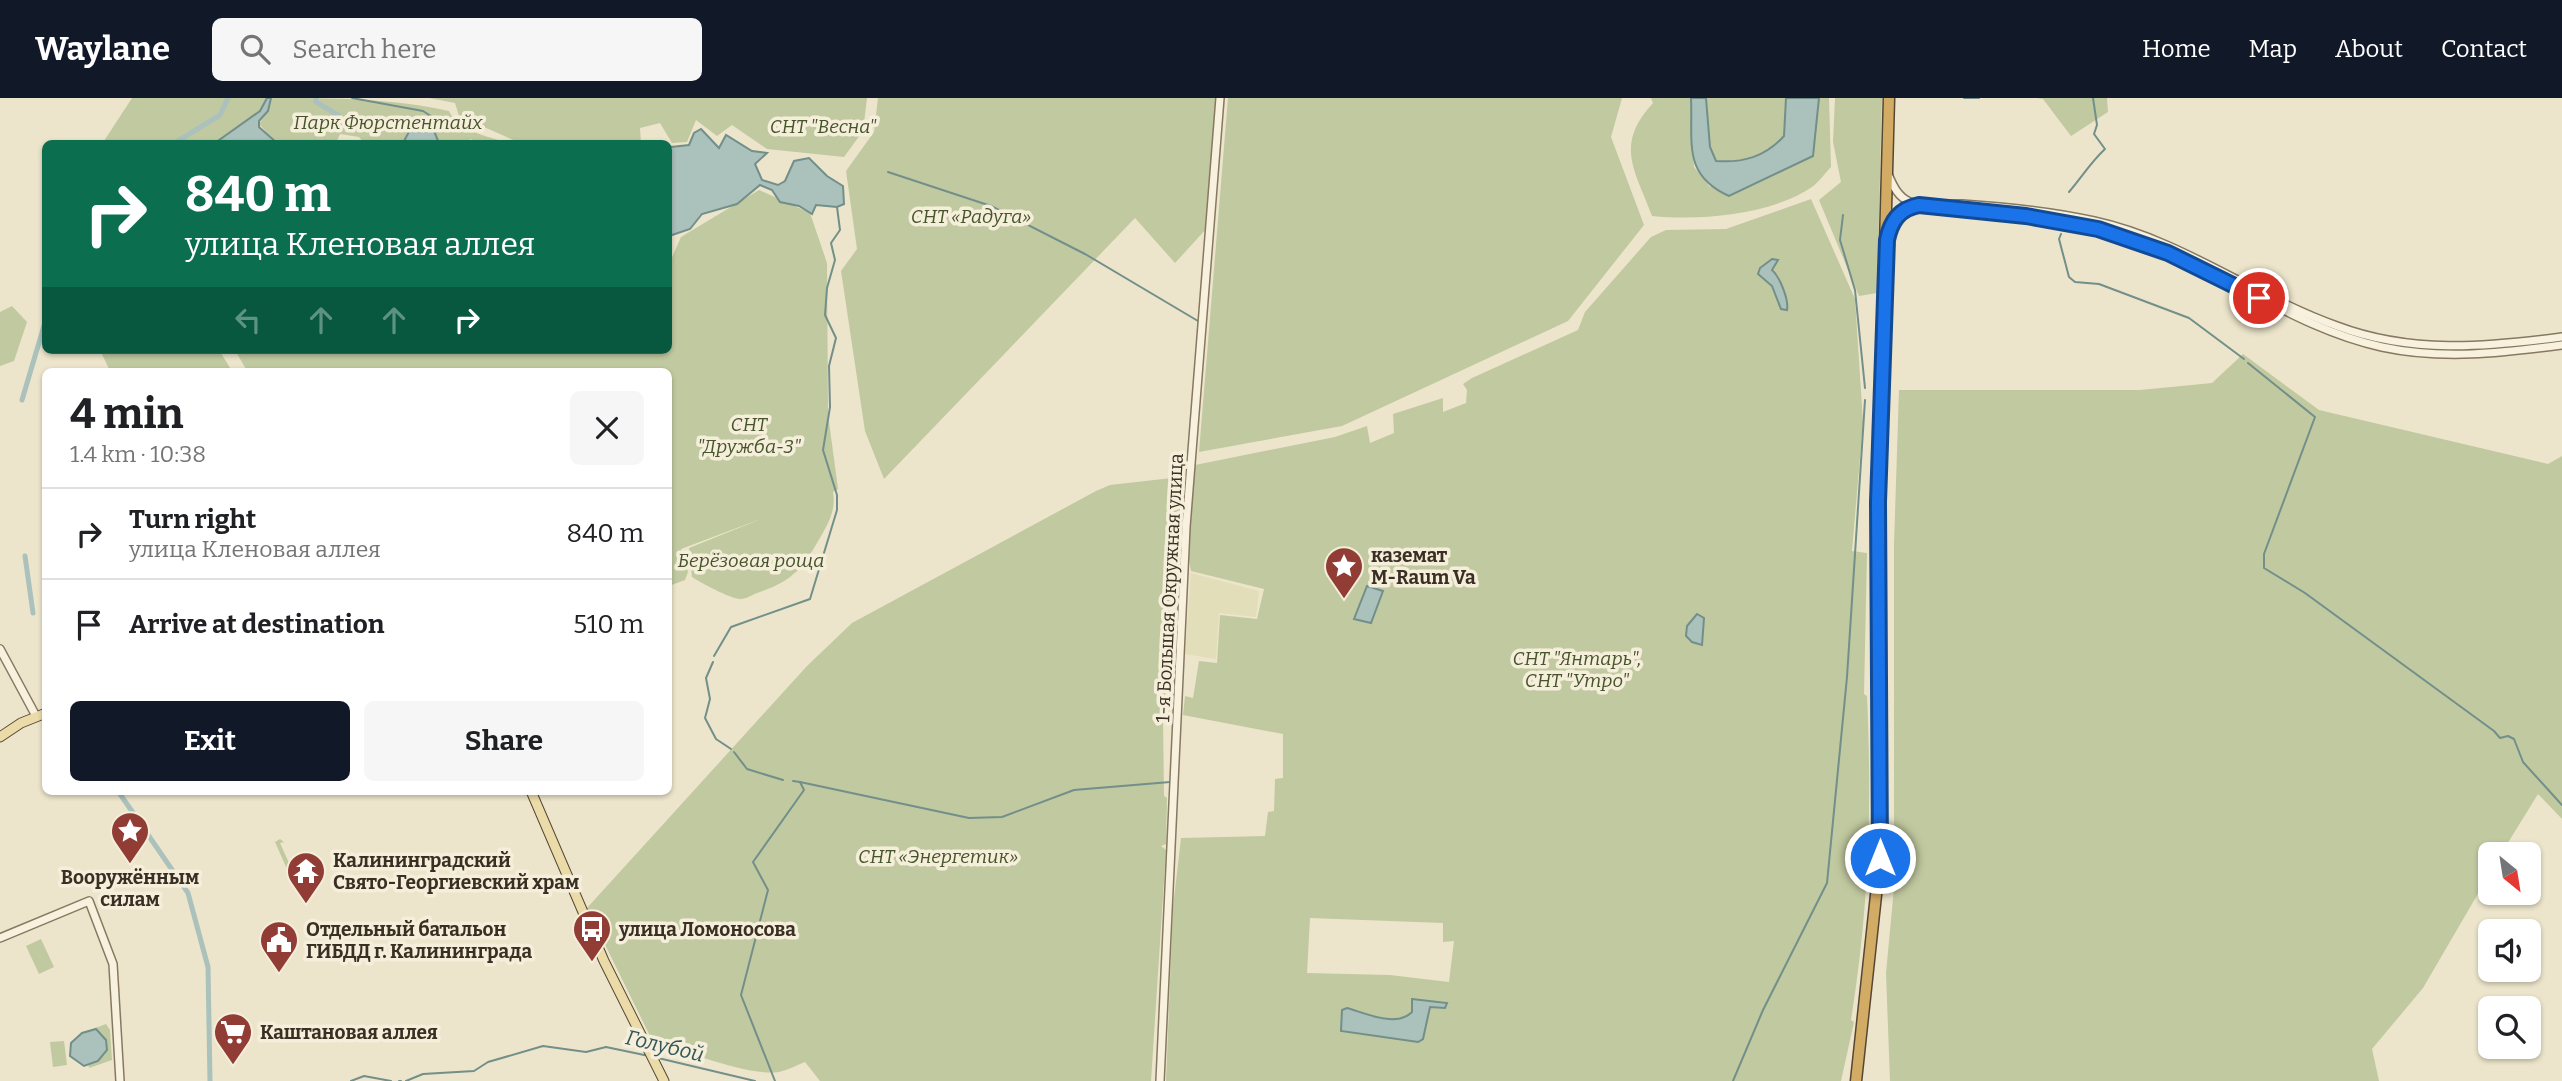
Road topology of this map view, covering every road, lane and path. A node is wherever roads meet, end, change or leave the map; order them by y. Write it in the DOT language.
graph roads {
  1 [pos="1220,98"];
  2 [pos="1889,98"];
  3 [pos="1888,173"];
  4 [pos="1919,205"];
  5 [pos="1943,206"];
  6 [pos="1887,240"];
  7 [pos="2562,337"];
  8 [pos="2562,345"];
  9 [pos="0,649"];
  10 [pos="41,715"];
  11 [pos="0,737"];
  12 [pos="533,795"];
  13 [pos="0,938"];
  14 [pos="120,1081"];
  15 [pos="664,1081"];
  16 [pos="1160,1081"];
  17 [pos="1856,1081"];
  1 -- 16 [label="street, 1-я Большая Окружная улица"];
  2 -- 3 [label="highway"];
  3 -- 4 [label="street"];
  3 -- 6 [label="highway"];
  4 -- 5 [label="street"];
  4 -- 6 [label="street"];
  5 -- 7 [label="street"];
  5 -- 8 [label="street"];
  6 -- 17 [label="highway"];
  9 -- 10 [label="street"];
  10 -- 11 [label="main road"];
  12 -- 15 [label="main road"];
  13 -- 14 [label="street"];
}
